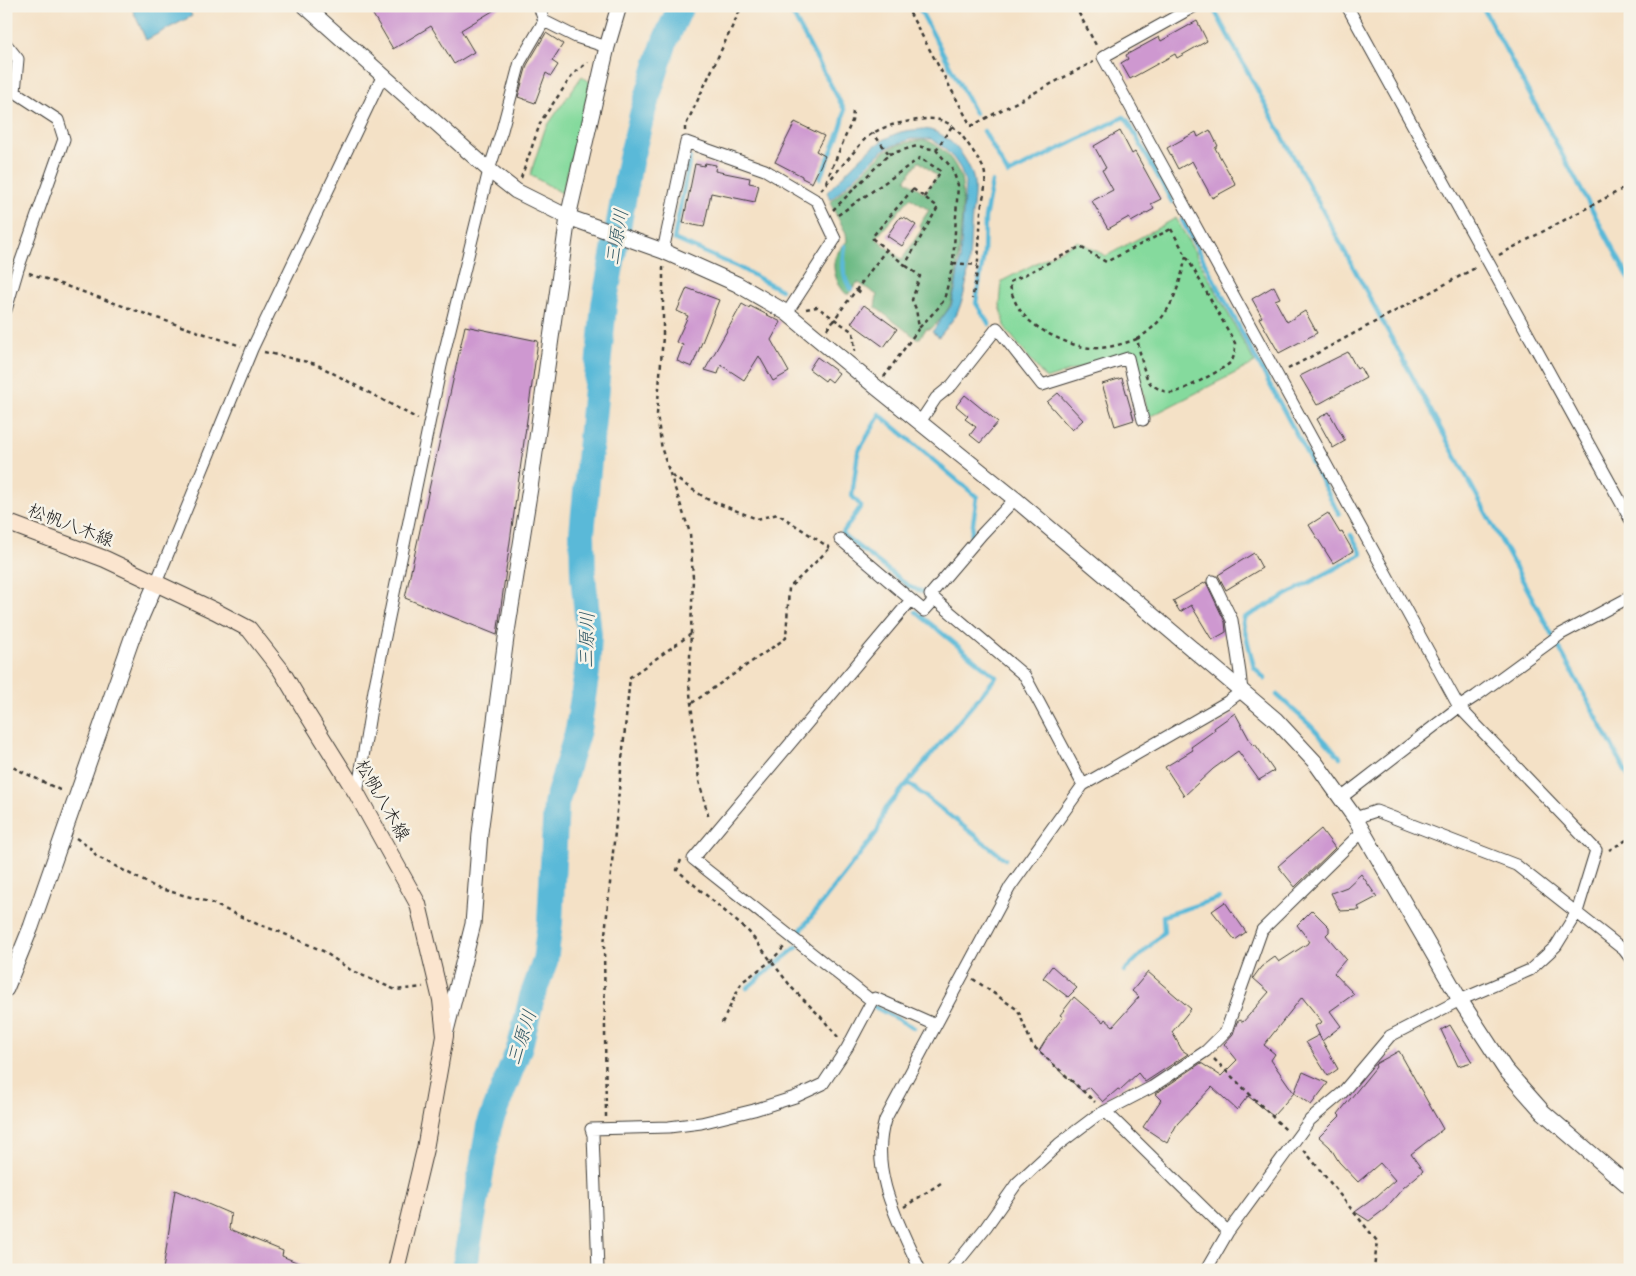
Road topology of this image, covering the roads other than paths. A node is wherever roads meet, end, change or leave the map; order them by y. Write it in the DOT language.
graph roads {
  1 [pos="305,6"];
  2 [pos="538,6"];
  3 [pos="619,6"];
  4 [pos="1195,6"];
  5 [pos="1347,6"];
  6 [pos="544,21"];
  7 [pos="6,44"];
  8 [pos="607,46"];
  9 [pos="383,75"];
  10 [pos="489,170"];
  11 [pos="568,217"];
  12 [pos="658,249"];
  13 [pos="6,310"];
  14 [pos="787,313"];
  15 [pos="1143,420"];
  16 [pos="920,422"];
  17 [pos="1015,499"];
  18 [pos="1630,519"];
  19 [pos="6,522"];
  20 [pos="840,539"];
  21 [pos="1213,581"];
  22 [pos="156,583"];
  23 [pos="1630,597"];
  24 [pos="935,598"];
  25 [pos="911,600"];
  26 [pos="1242,691"];
  27 [pos="1459,706"];
  28 [pos="1083,785"];
  29 [pos="357,794"];
  30 [pos="1341,798"];
  31 [pos="1354,818"];
  32 [pos="1362,832"];
  33 [pos="1577,912"];
  34 [pos="1630,958"];
  35 [pos="6,989"];
  36 [pos="1460,1000"];
  37 [pos="872,1001"];
  38 [pos="936,1025"];
  39 [pos="445,1036"];
  40 [pos="1105,1111"];
  41 [pos="1630,1187"];
  42 [pos="1228,1232"];
  43 [pos="396,1270"];
  44 [pos="598,1270"];
  45 [pos="920,1270"];
  46 [pos="951,1270"];
  47 [pos="1206,1270"];
  1 -- 9 [label="street"];
  2 -- 6 [label="street"];
  3 -- 8 [label="street"];
  4 -- 27 [label="street"];
  5 -- 18 [label="street"];
  6 -- 8 [label="street"];
  6 -- 10 [label="street"];
  7 -- 13 [label="street"];
  8 -- 11 [label="street"];
  9 -- 10 [label="street"];
  9 -- 22 [label="street"];
  10 -- 11 [label="street"];
  10 -- 29 [label="street"];
  11 -- 12 [label="street"];
  11 -- 39 [label="street"];
  12 -- 14 [label="street"];
  12 -- 14 [label="street"];
  14 -- 16 [label="street"];
  15 -- 16 [label="street"];
  16 -- 17 [label="street"];
  17 -- 24 [label="street"];
  17 -- 26 [label="street"];
  19 -- 22 [label="main road, 松帆八木線"];
  20 -- 25 [label="street"];
  21 -- 26 [label="street"];
  22 -- 29 [label="main road, 松帆八木線"];
  22 -- 35 [label="street"];
  23 -- 27 [label="street"];
  24 -- 25 [label="street"];
  24 -- 28 [label="street"];
  25 -- 37 [label="street"];
  26 -- 28 [label="street"];
  26 -- 30 [label="street"];
  27 -- 30 [label="street"];
  27 -- 33 [label="street"];
  28 -- 38 [label="street"];
  29 -- 39 [label="main road, 松帆八木線"];
  30 -- 31 [label="street"];
  31 -- 32 [label="street"];
  31 -- 33 [label="street"];
  32 -- 36 [label="street"];
  32 -- 40 [label="street"];
  33 -- 34 [label="street"];
  33 -- 36 [label="street"];
  36 -- 41 [label="street"];
  36 -- 42 [label="street"];
  37 -- 38 [label="street"];
  37 -- 44 [label="street"];
  38 -- 45 [label="street"];
  39 -- 43 [label="main road, 松帆八木線"];
  40 -- 42 [label="street"];
  40 -- 46 [label="street"];
  42 -- 47 [label="street"];
}
